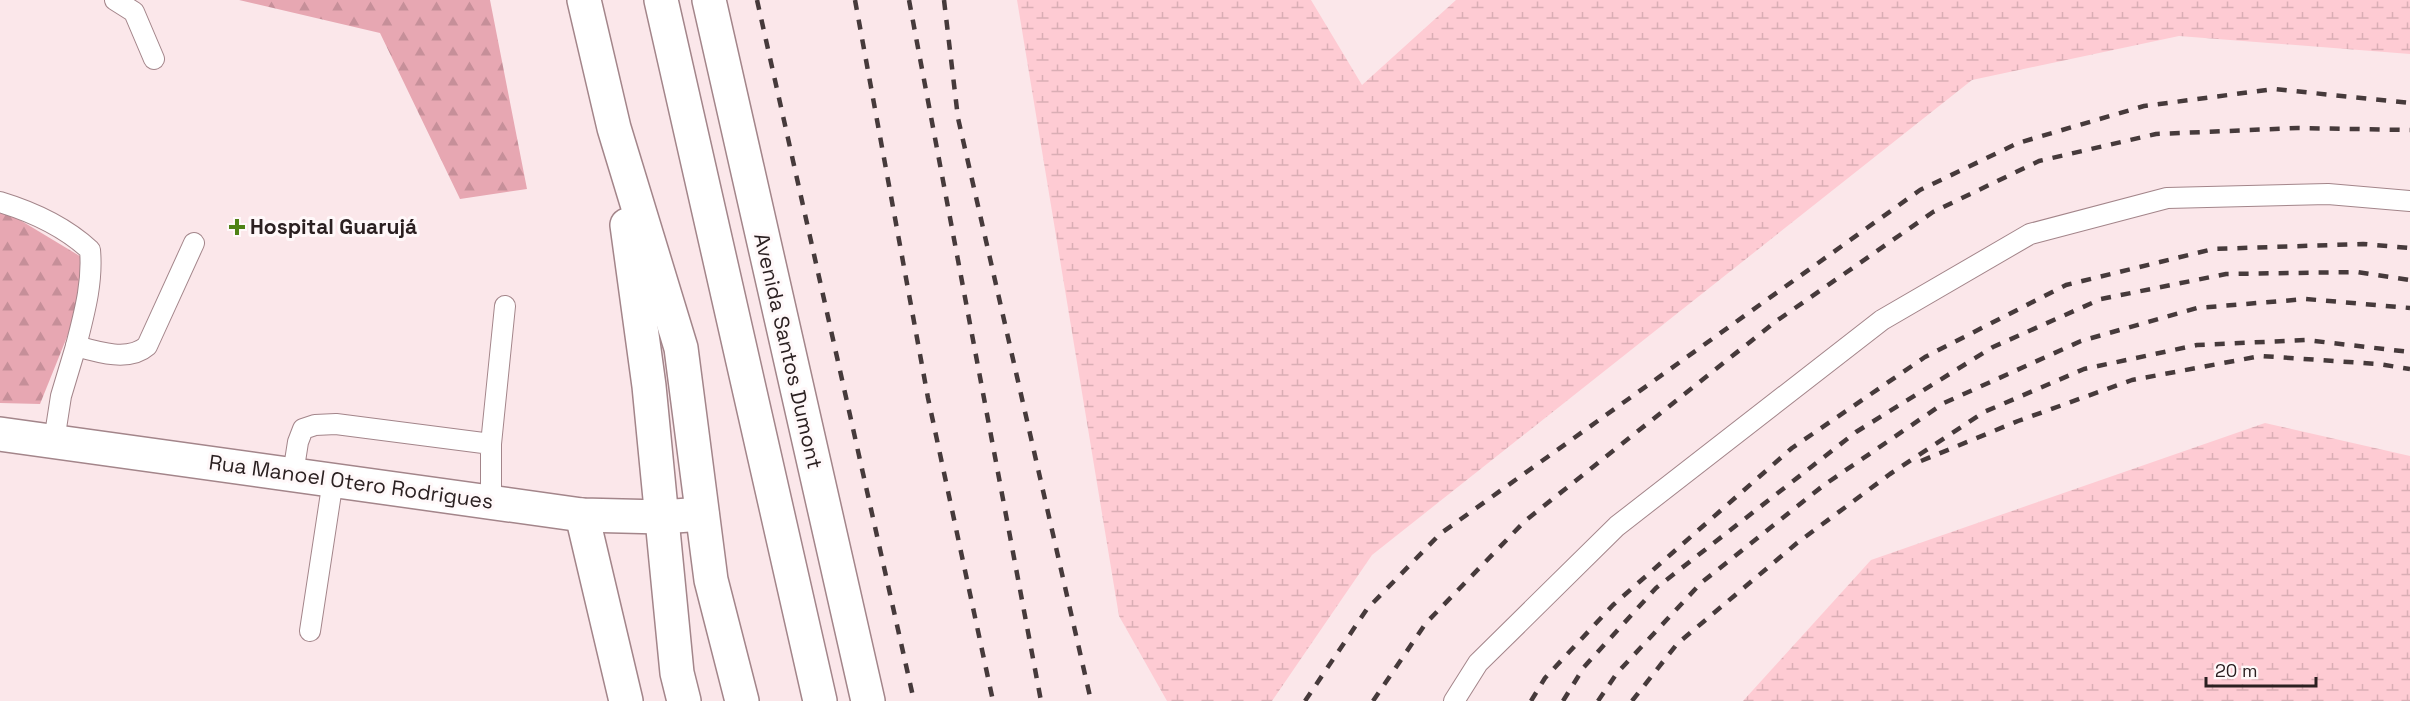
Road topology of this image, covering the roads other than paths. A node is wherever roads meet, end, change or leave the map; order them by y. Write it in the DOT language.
graph roads {
  1 [pos="115,0"];
  2 [pos="584,0"];
  3 [pos="661,0"];
  4 [pos="709,0"];
  5 [pos="154,59"];
  6 [pos="614,128"];
  7 [pos="2410,201"];
  8 [pos="0,202"];
  9 [pos="194,243"];
  10 [pos="505,306"];
  11 [pos="76,346"];
  12 [pos="0,434"];
  13 [pos="54,441"];
  14 [pos="491,444"];
  15 [pos="293,474"];
  16 [pos="333,480"];
  17 [pos="491,502"];
  18 [pos="582,514"];
  19 [pos="702,514"];
  20 [pos="662,517"];
  21 [pos="310,631"];
  22 [pos="626,701"];
  23 [pos="684,701"];
  24 [pos="742,701"];
  25 [pos="820,701"];
  26 [pos="868,701"];
  27 [pos="1454,701"];
  1 -- 5 [label="lane"];
  2 -- 6 [label="main road"];
  3 -- 25 [label="main road"];
  4 -- 26 [label="main road, Avenida Santos Dumont"];
  6 -- 19 [label="main road"];
  6 -- 20 [label="main road"];
  7 -- 27 [label="lane"];
  8 -- 11 [label="lane"];
  9 -- 11 [label="lane"];
  10 -- 14 [label="lane"];
  11 -- 13 [label="lane"];
  12 -- 13 [label="main road, Rua Manoel Otero Rodrigues"];
  13 -- 15 [label="main road, Rua Manoel Otero Rodrigues"];
  14 -- 15 [label="lane"];
  14 -- 17 [label="lane"];
  15 -- 16 [label="main road, Rua Manoel Otero Rodrigues"];
  16 -- 17 [label="main road, Rua Manoel Otero Rodrigues"];
  16 -- 21 [label="lane"];
  17 -- 18 [label="main road, Rua Manoel Otero Rodrigues"];
  18 -- 20 [label="main road, Rua Manoel Otero Rodrigues"];
  18 -- 22 [label="main road"];
  19 -- 20 [label="main road, Rua Manoel Otero Rodrigues"];
  19 -- 24 [label="main road"];
  20 -- 23 [label="main road"];
}
